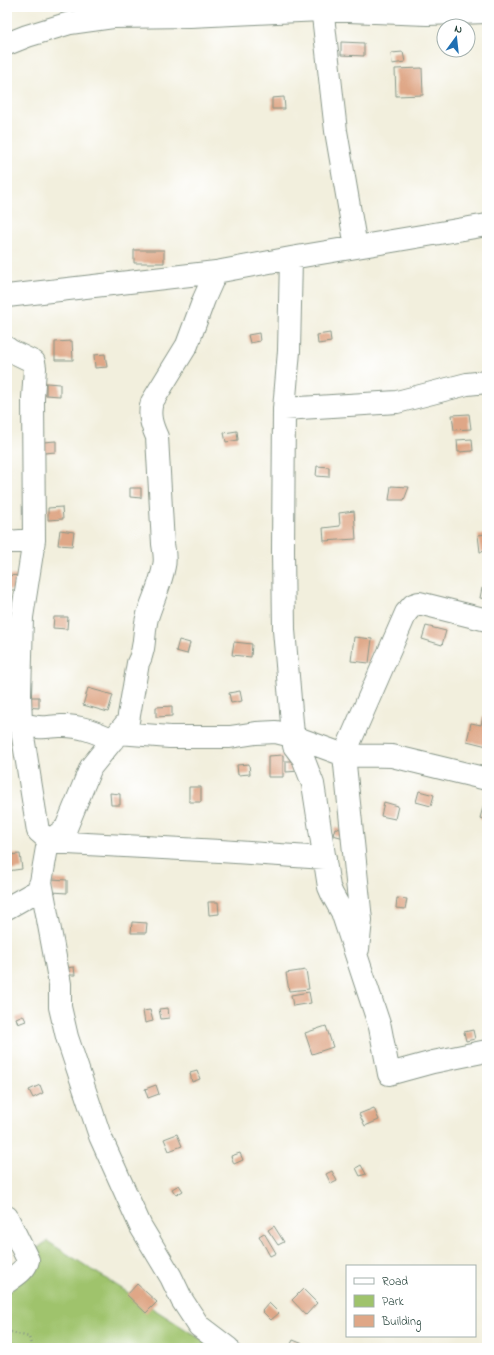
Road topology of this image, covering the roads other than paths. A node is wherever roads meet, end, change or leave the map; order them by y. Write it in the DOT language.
graph roads {
  1 [pos="322,9"];
  2 [pos="190,11"];
  3 [pos="487,12"];
  4 [pos="7,44"];
  5 [pos="487,225"];
  6 [pos="356,247"];
  7 [pos="291,258"];
  8 [pos="216,272"];
  9 [pos="7,296"];
  10 [pos="7,348"];
  11 [pos="487,382"];
  12 [pos="284,409"];
  13 [pos="34,540"];
  14 [pos="7,542"];
  15 [pos="15,617"];
  16 [pos="487,620"];
  17 [pos="14,722"];
  18 [pos="116,736"];
  19 [pos="292,736"];
  20 [pos="344,755"];
  21 [pos="487,779"];
  22 [pos="48,842"];
  23 [pos="325,858"];
  24 [pos="40,882"];
  25 [pos="7,908"];
  26 [pos="357,957"];
  27 [pos="487,1051"];
  28 [pos="7,1217"];
  29 [pos="7,1282"];
  30 [pos="228,1348"];
  1 -- 2 [label="street"];
  1 -- 3 [label="street"];
  1 -- 6 [label="street"];
  2 -- 4 [label="street"];
  5 -- 6 [label="street"];
  6 -- 7 [label="street"];
  7 -- 8 [label="street"];
  7 -- 12 [label="street"];
  8 -- 9 [label="street"];
  8 -- 18 [label="street"];
  10 -- 13 [label="street"];
  11 -- 12 [label="street"];
  12 -- 19 [label="street"];
  13 -- 14 [label="street"];
  13 -- 15 [label="street"];
  15 -- 17 [label="street"];
  16 -- 20 [label="street"];
  17 -- 18 [label="street"];
  17 -- 22 [label="street"];
  18 -- 19 [label="street"];
  18 -- 22 [label="street"];
  19 -- 20 [label="street"];
  19 -- 23 [label="street"];
  20 -- 21 [label="street"];
  20 -- 26 [label="street"];
  22 -- 23 [label="street"];
  22 -- 24 [label="street"];
  23 -- 26 [label="street"];
  24 -- 25 [label="street"];
  24 -- 30 [label="street"];
  26 -- 27 [label="street"];
  28 -- 29 [label="street"];
}
